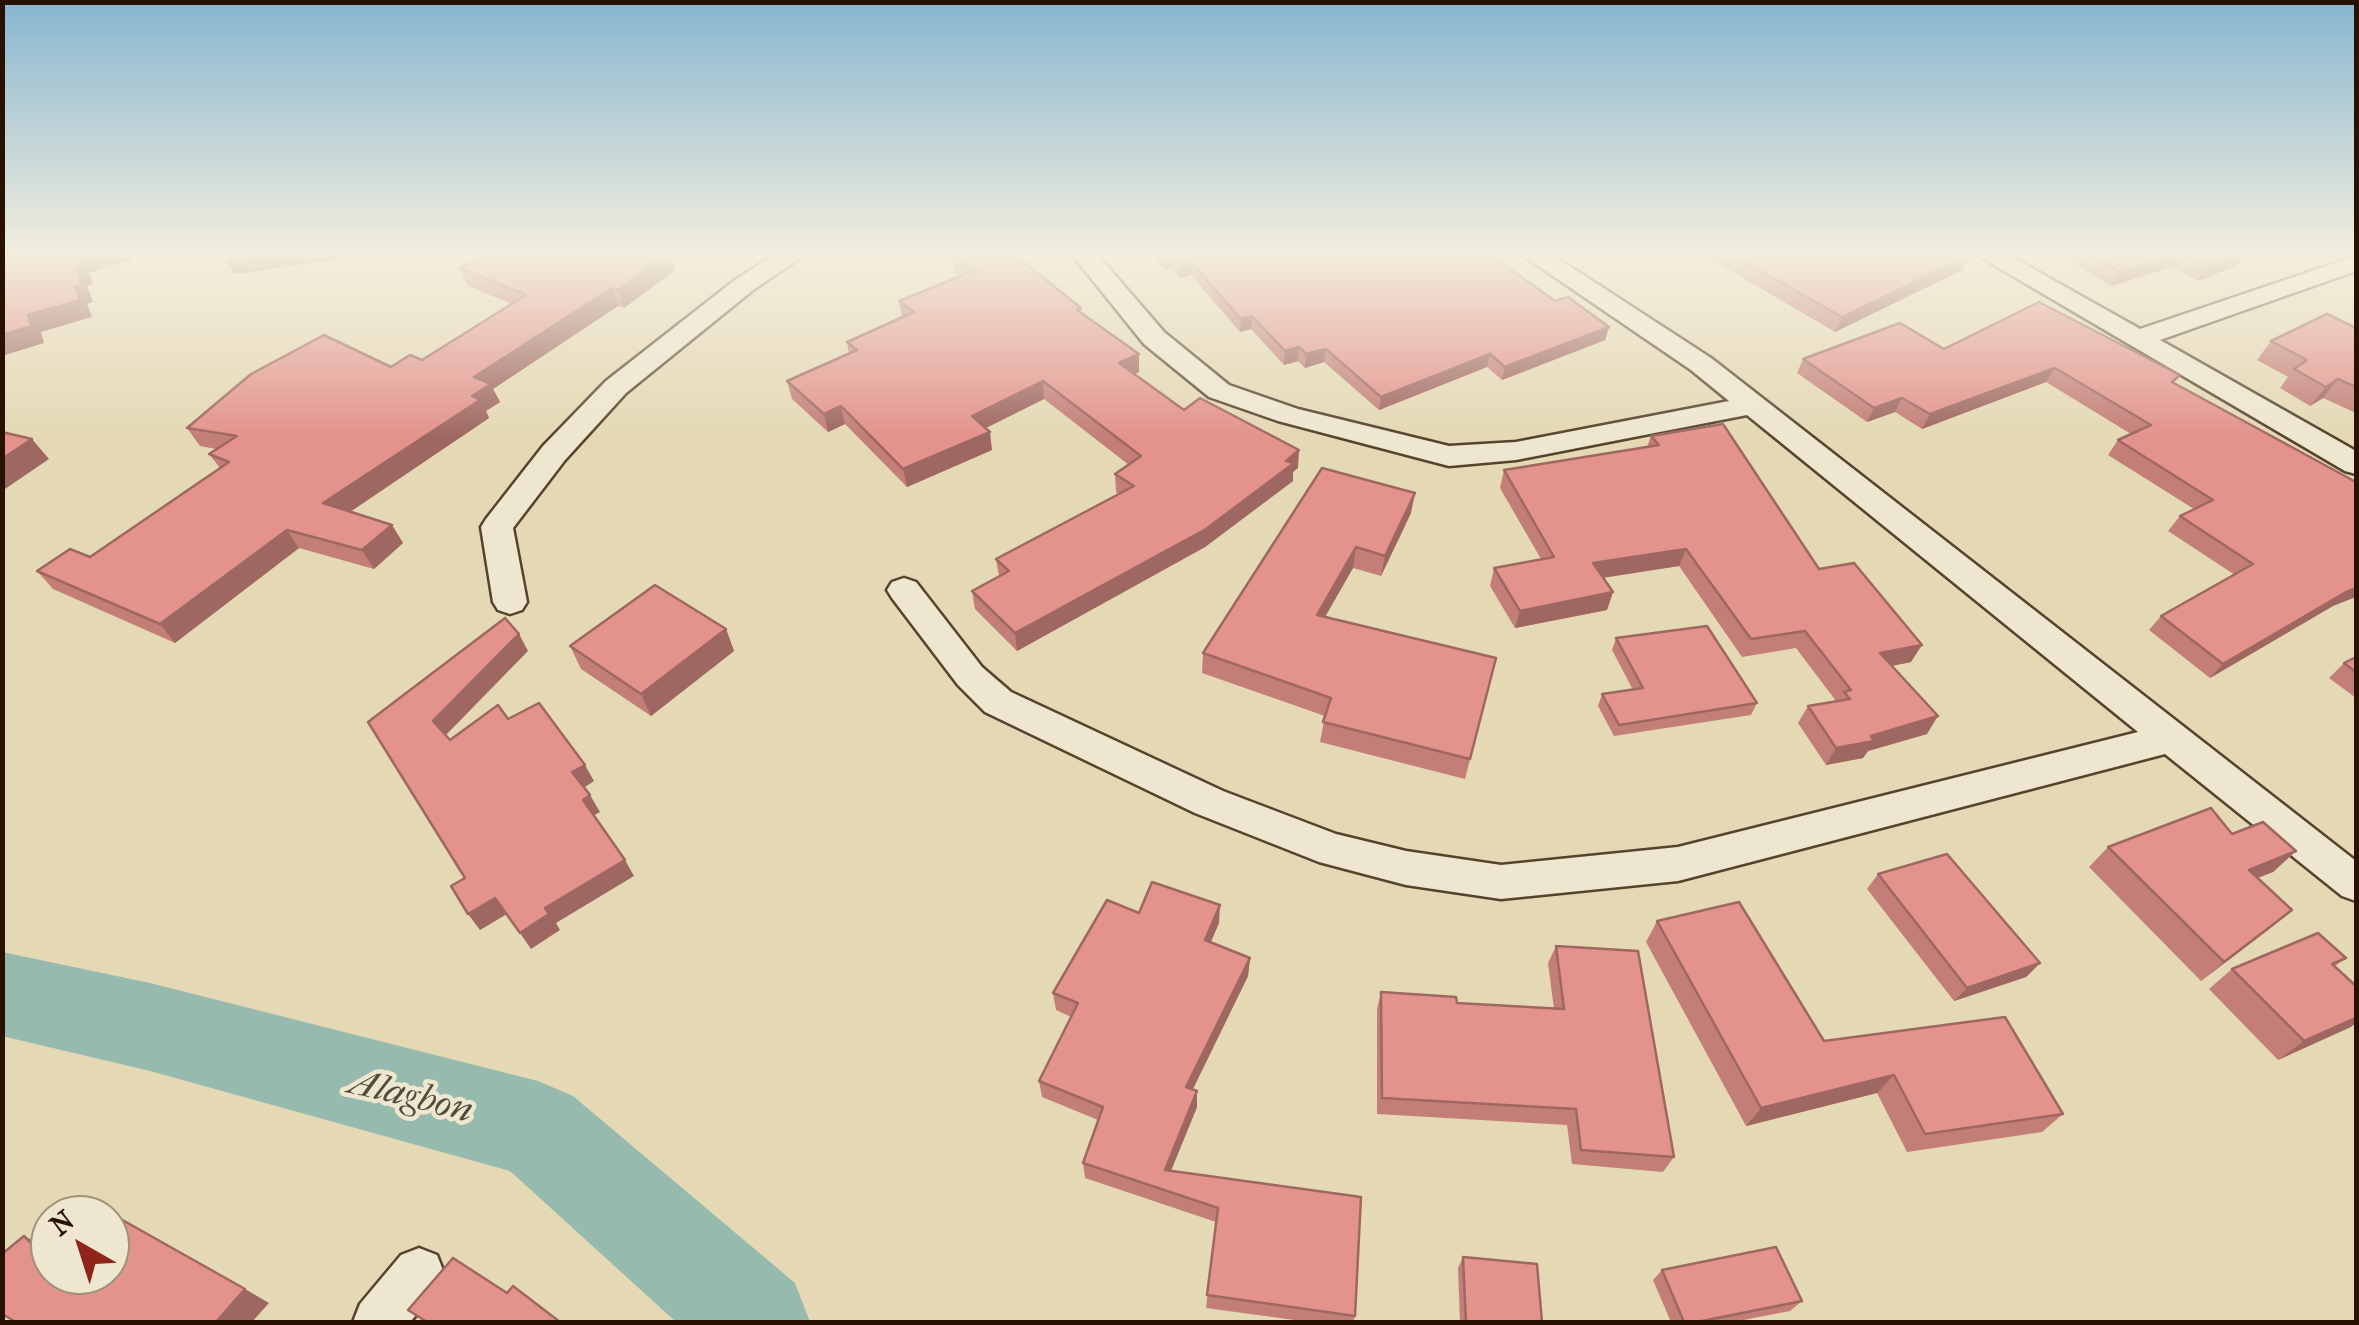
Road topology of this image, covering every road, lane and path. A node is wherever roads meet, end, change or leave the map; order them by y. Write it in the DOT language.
graph roads {
  1 [pos="708,314"];
  2 [pos="1134,314"];
  3 [pos="1625,314"];
  4 [pos="2095,314"];
  5 [pos="2207,314"];
  6 [pos="2138,338"];
  7 [pos="1752,405"];
  8 [pos="2356,464"];
  9 [pos="904,590"];
  10 [pos="510,602"];
  11 [pos="2170,738"];
  12 [pos="2356,884"];
  13 [pos="419,1272"];
  14 [pos="378,1322"];
  1 -- 10 [label="street"];
  2 -- 7 [label="street"];
  3 -- 7 [label="street"];
  4 -- 6 [label="street"];
  5 -- 6 [label="street"];
  6 -- 8 [label="street"];
  7 -- 11 [label="street"];
  9 -- 11 [label="street"];
  11 -- 12 [label="street"];
  13 -- 14 [label="street"];
}
